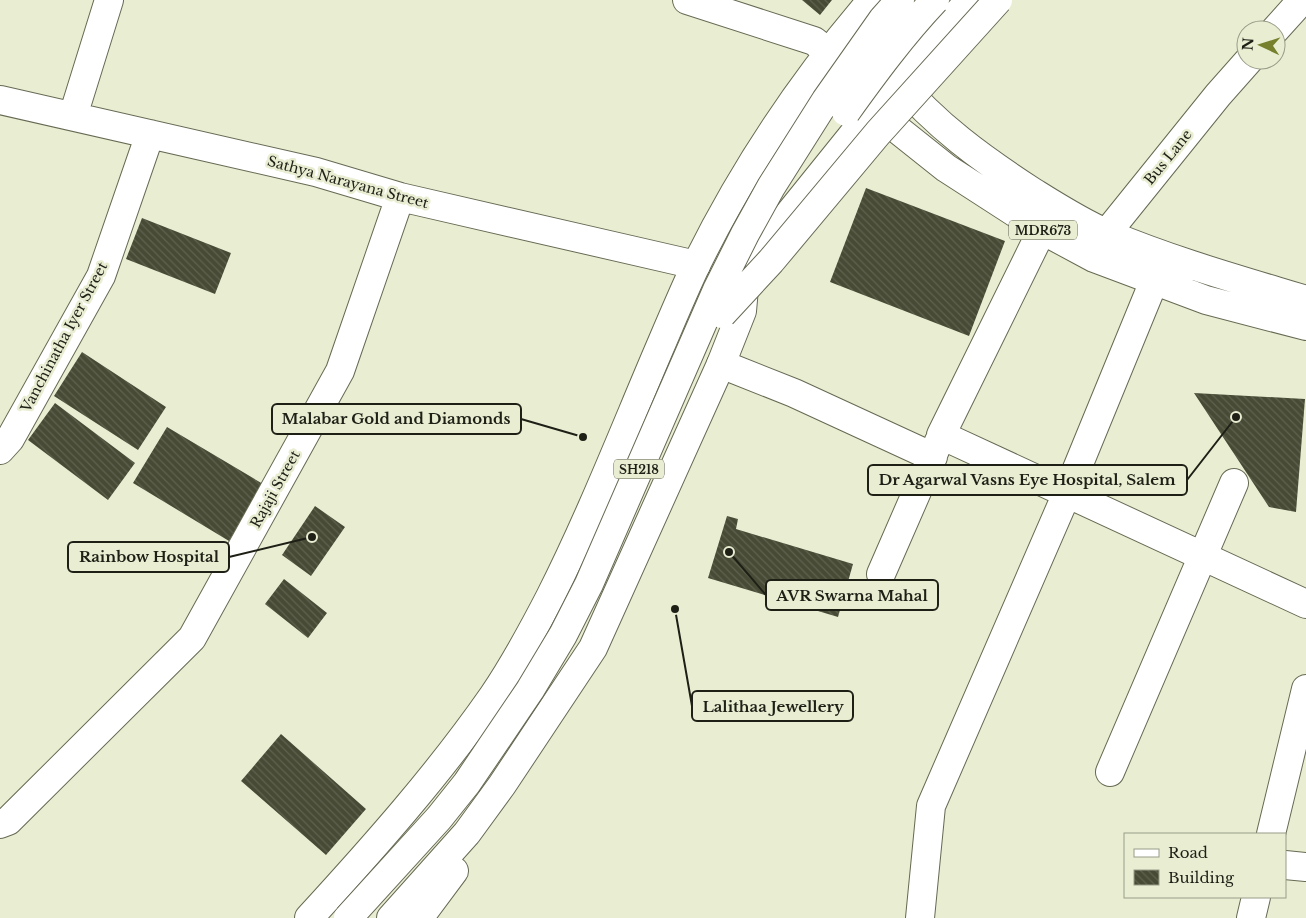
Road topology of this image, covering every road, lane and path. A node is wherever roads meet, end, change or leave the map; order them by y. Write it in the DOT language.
graph roads {
  1 [pos="109,0"];
  2 [pos="687,0"];
  3 [pos="872,0"];
  4 [pos="900,0"];
  5 [pos="935,0"];
  6 [pos="970,0"];
  7 [pos="998,0"];
  8 [pos="1302,0"];
  9 [pos="1284,20"];
  10 [pos="853,21"];
  11 [pos="828,52"];
  12 [pos="1240,70"];
  13 [pos="897,80"];
  14 [pos="0,100"];
  15 [pos="876,106"];
  16 [pos="72,116"];
  17 [pos="150,134"];
  18 [pos="400,197"];
  19 [pos="1042,230"];
  20 [pos="1106,234"];
  21 [pos="1094,258"];
  22 [pos="1167,258"];
  23 [pos="696,265"];
  24 [pos="1154,281"];
  25 [pos="1306,300"];
  26 [pos="722,314"];
  27 [pos="1306,326"];
  28 [pos="721,364"];
  29 [pos="937,446"];
  30 [pos="0,450"];
  31 [pos="1234,482"];
  32 [pos="1067,493"];
  33 [pos="1202,555"];
  34 [pos="881,574"];
  35 [pos="1306,604"];
  36 [pos="1306,689"];
  37 [pos="494,694"];
  38 [pos="1110,772"];
  39 [pos="502,785"];
  40 [pos="0,824"];
  41 [pos="1271,833"];
  42 [pos="1286,865"];
  43 [pos="1306,867"];
  44 [pos="1256,898"];
  45 [pos="309,918"];
  46 [pos="322,918"];
  47 [pos="348,918"];
  48 [pos="375,918"];
  49 [pos="390,918"];
  50 [pos="420,918"];
  51 [pos="920,918"];
  52 [pos="1251,918"];
  1 -- 16 [label="main road"];
  2 -- 11 [label="main road"];
  3 -- 10 [label="main road"];
  4 -- 47 [label="main road, SH218, bridge"];
  5 -- 26 [label="main road, bridge"];
  6 -- 13 [label="main road"];
  7 -- 26 [label="main road, bridge"];
  8 -- 9 [label="main road"];
  10 -- 11 [label="main road"];
  10 -- 13 [label="main road"];
  11 -- 15 [label="main road, MDR673"];
  11 -- 23 [label="main road"];
  12 -- 20 [label="main road, Bus Lane"];
  13 -- 15 [label="main road"];
  13 -- 20 [label="main road"];
  14 -- 16 [label="main road, Sathya Narayana Street"];
  15 -- 19 [label="main road, MDR673"];
  15 -- 28 [label="main road"];
  16 -- 17 [label="main road, Sathya Narayana Street"];
  17 -- 18 [label="main road, Sathya Narayana Street"];
  17 -- 30 [label="main road, Vanchinatha Iyer Street"];
  18 -- 23 [label="main road, Sathya Narayana Street"];
  18 -- 40 [label="main road, Rajaji Street"];
  19 -- 21 [label="main road, MDR673"];
  19 -- 29 [label="main road"];
  20 -- 21 [label="main road, Bus Lane"];
  20 -- 22 [label="main road"];
  21 -- 24 [label="main road, MDR673"];
  22 -- 24 [label="main road"];
  22 -- 25 [label="main road"];
  23 -- 37 [label="main road"];
  24 -- 27 [label="main road, MDR673"];
  24 -- 32 [label="main road"];
  26 -- 48 [label="main road"];
  28 -- 29 [label="main road"];
  28 -- 39 [label="main road"];
  29 -- 32 [label="main road"];
  29 -- 34 [label="main road"];
  31 -- 33 [label="main road"];
  32 -- 33 [label="main road"];
  32 -- 51 [label="main road"];
  33 -- 35 [label="main road"];
  33 -- 38 [label="main road"];
  36 -- 41 [label="main road"];
  37 -- 45 [label="main road"];
  37 -- 46 [label="main road"];
  39 -- 49 [label="main road"];
  39 -- 50 [label="main road"];
  42 -- 43 [label="main road"];
  44 -- 52 [label="main road"];
}
